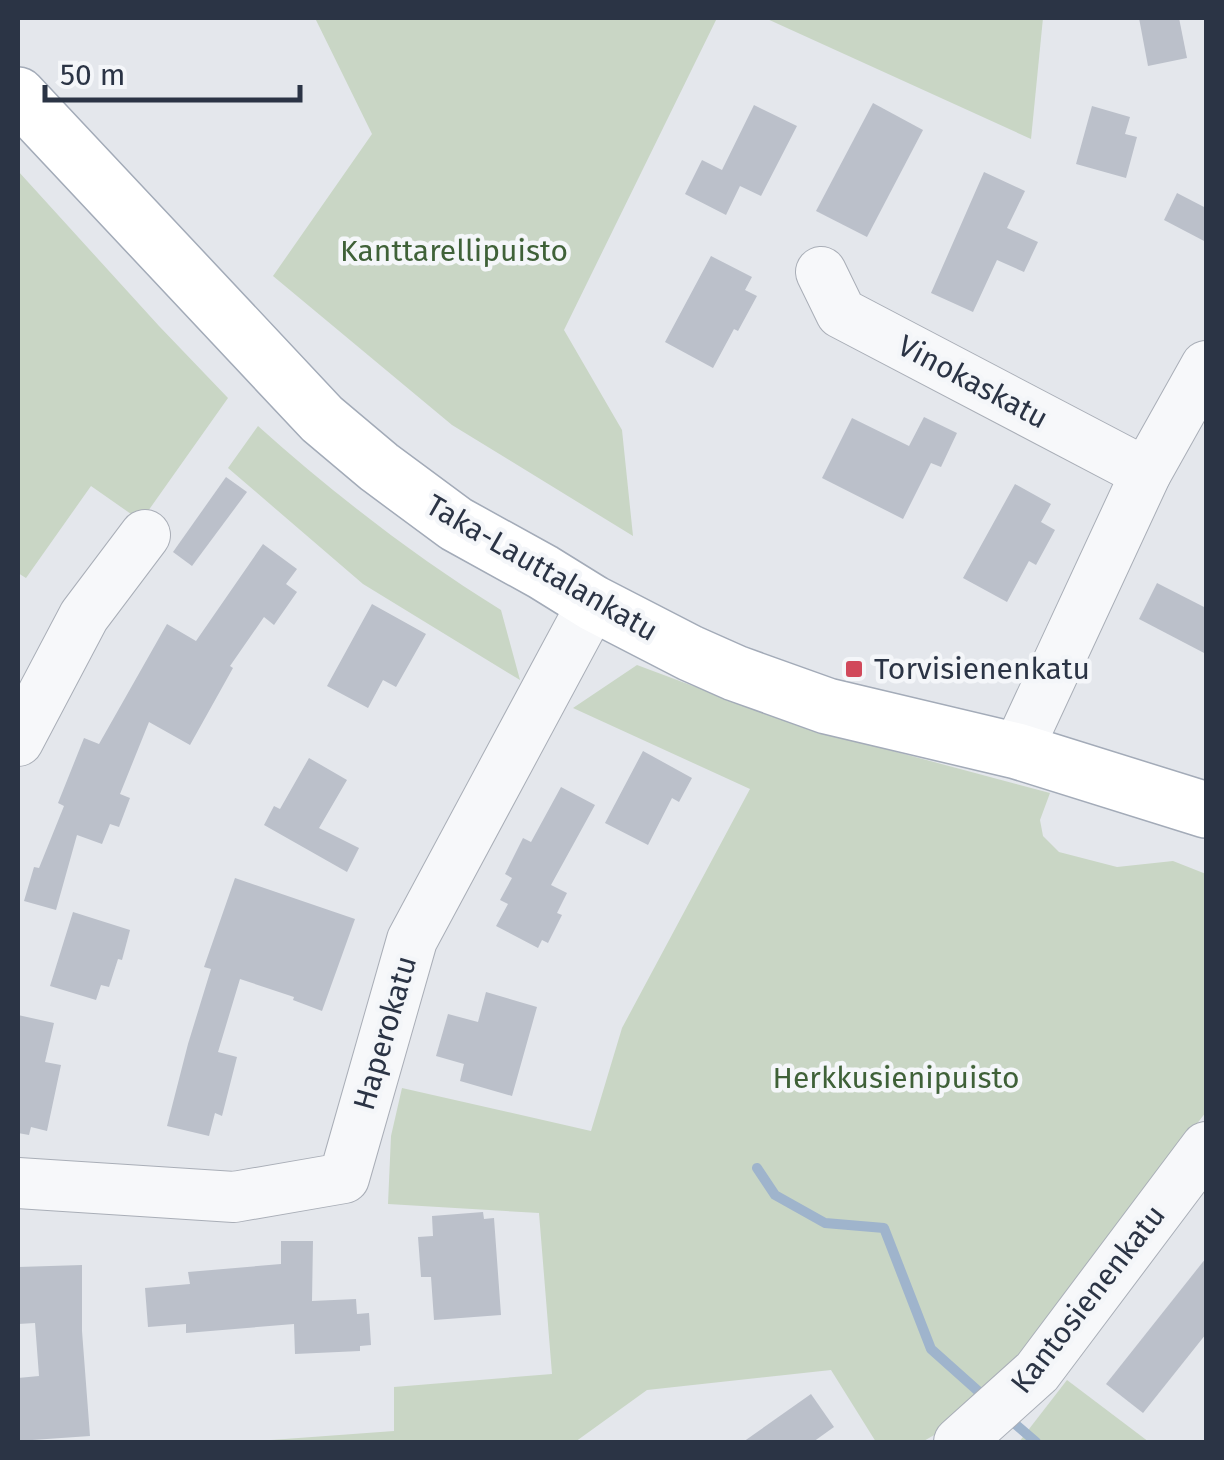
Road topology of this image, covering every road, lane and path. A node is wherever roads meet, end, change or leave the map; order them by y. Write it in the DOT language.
graph roads {
  1 [pos="18,95"];
  2 [pos="821,272"];
  3 [pos="1206,366"];
  4 [pos="1146,473"];
  5 [pos="145,535"];
  6 [pos="593,603"];
  7 [pos="18,742"];
  8 [pos="1017,751"];
  9 [pos="1206,810"];
  10 [pos="1206,1147"];
  11 [pos="18,1183"];
  12 [pos="960,1442"];
  1 -- 6 [label="main road, Taka-Lauttalankatu"];
  2 -- 4 [label="street, Vinokaskatu"];
  3 -- 4 [label="street"];
  4 -- 8 [label="street"];
  5 -- 7 [label="street"];
  6 -- 8 [label="main road, Taka-Lauttalankatu"];
  6 -- 11 [label="street, Haperokatu"];
  8 -- 9 [label="main road, Taka-Lauttalankatu"];
  10 -- 12 [label="street, Kantosienenkatu"];
}
